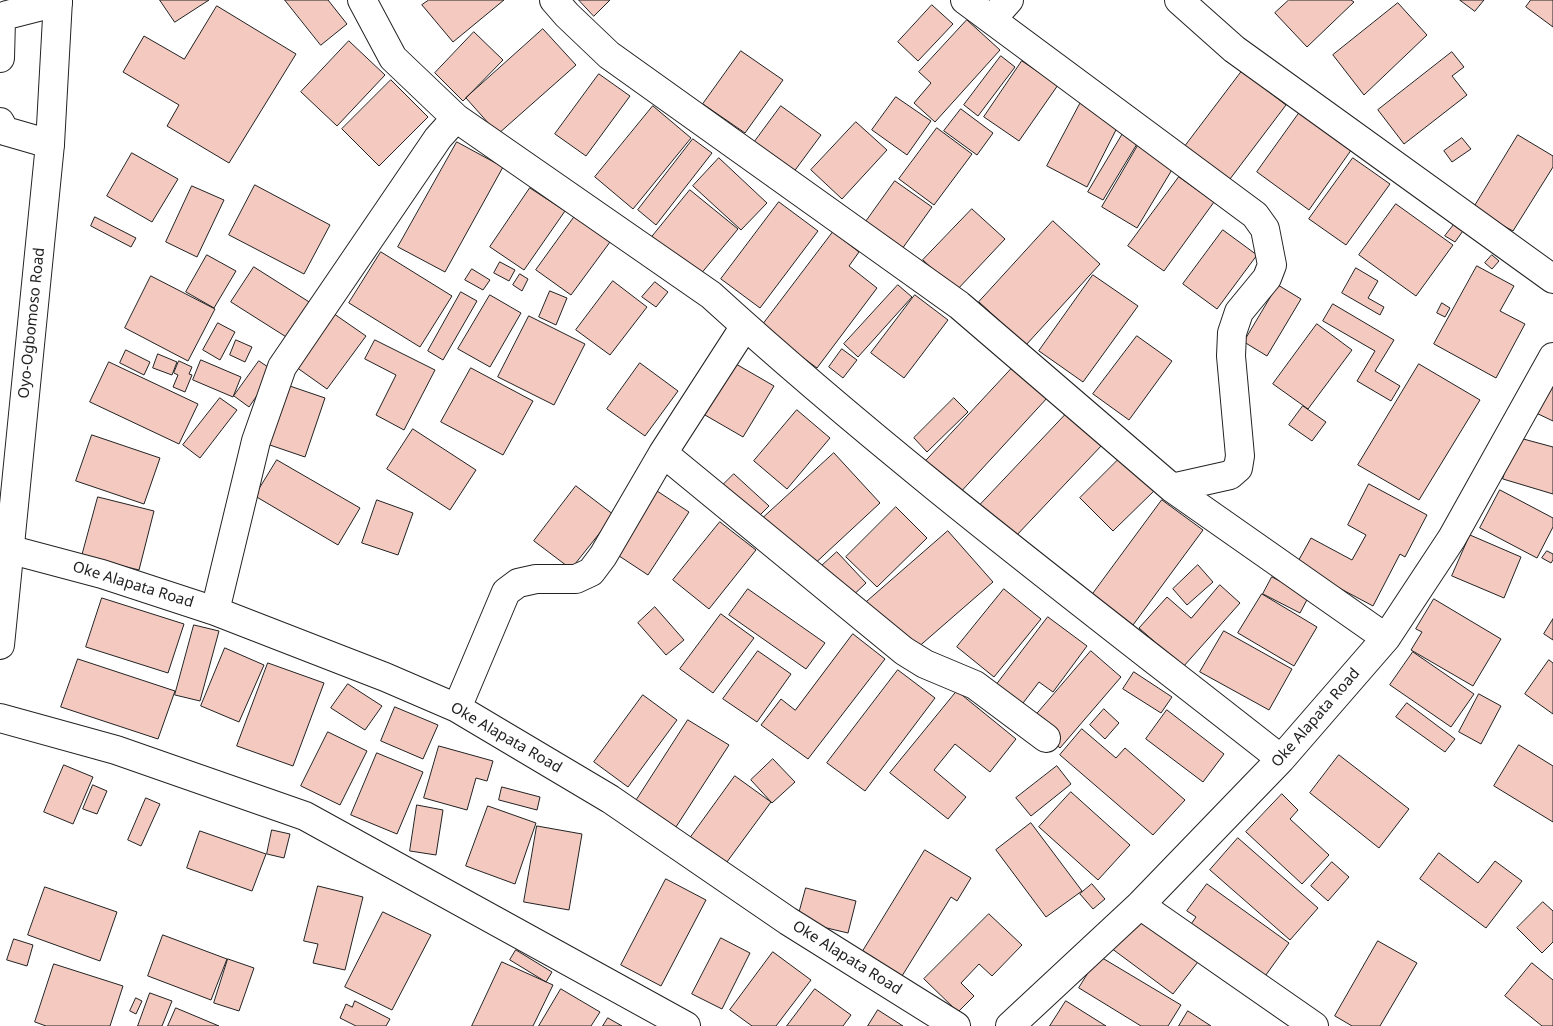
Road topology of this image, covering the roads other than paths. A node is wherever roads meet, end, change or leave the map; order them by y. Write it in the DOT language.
graph roads {
  1 [pos="362,0"];
  2 [pos="554,0"];
  3 [pos="965,0"];
  4 [pos="1179,0"];
  5 [pos="58,1"];
  6 [pos="1001,9"];
  7 [pos="0,58"];
  8 [pos="456,118"];
  9 [pos="0,122"];
  10 [pos="50,144"];
  11 [pos="1553,280"];
  12 [pos="745,326"];
  13 [pos="1553,357"];
  14 [pos="662,453"];
  15 [pos="1172,488"];
  16 [pos="8,549"];
  17 [pos="215,611"];
  18 [pos="1386,638"];
  19 [pos="0,645"];
  20 [pos="457,708"];
  21 [pos="0,718"];
  22 [pos="1046,738"];
  23 [pos="1281,759"];
  24 [pos="1140,905"];
  25 [pos="686,1026"];
  26 [pos="956,1026"];
  27 [pos="1010,1026"];
  28 [pos="1314,1026"];
  1 -- 8 [label="main road"];
  2 -- 15 [label="main road"];
  3 -- 6 [label="main road"];
  4 -- 11 [label="main road"];
  5 -- 7 [label="main road"];
  5 -- 10 [label="main road, Oyo-Ogbomoso Road"];
  6 -- 15 [label="main road"];
  8 -- 12 [label="main road"];
  8 -- 17 [label="main road"];
  9 -- 10 [label="main road"];
  10 -- 16 [label="main road, Oyo-Ogbomoso Road"];
  12 -- 14 [label="main road"];
  12 -- 23 [label="main road"];
  13 -- 18 [label="main road, Oke Alapata Road"];
  14 -- 20 [label="main road"];
  14 -- 22 [label="main road"];
  15 -- 18 [label="main road"];
  16 -- 17 [label="main road, Oke Alapata Road"];
  16 -- 19 [label="main road, Oyo-Ogbomoso Road"];
  17 -- 20 [label="main road, Oke Alapata Road"];
  18 -- 23 [label="main road, Oke Alapata Road"];
  20 -- 26 [label="main road, Oke Alapata Road"];
  21 -- 25 [label="main road"];
  23 -- 24 [label="main road, Oke Alapata Road"];
  24 -- 27 [label="main road, Oke Alapata Road"];
  24 -- 28 [label="main road"];
}
